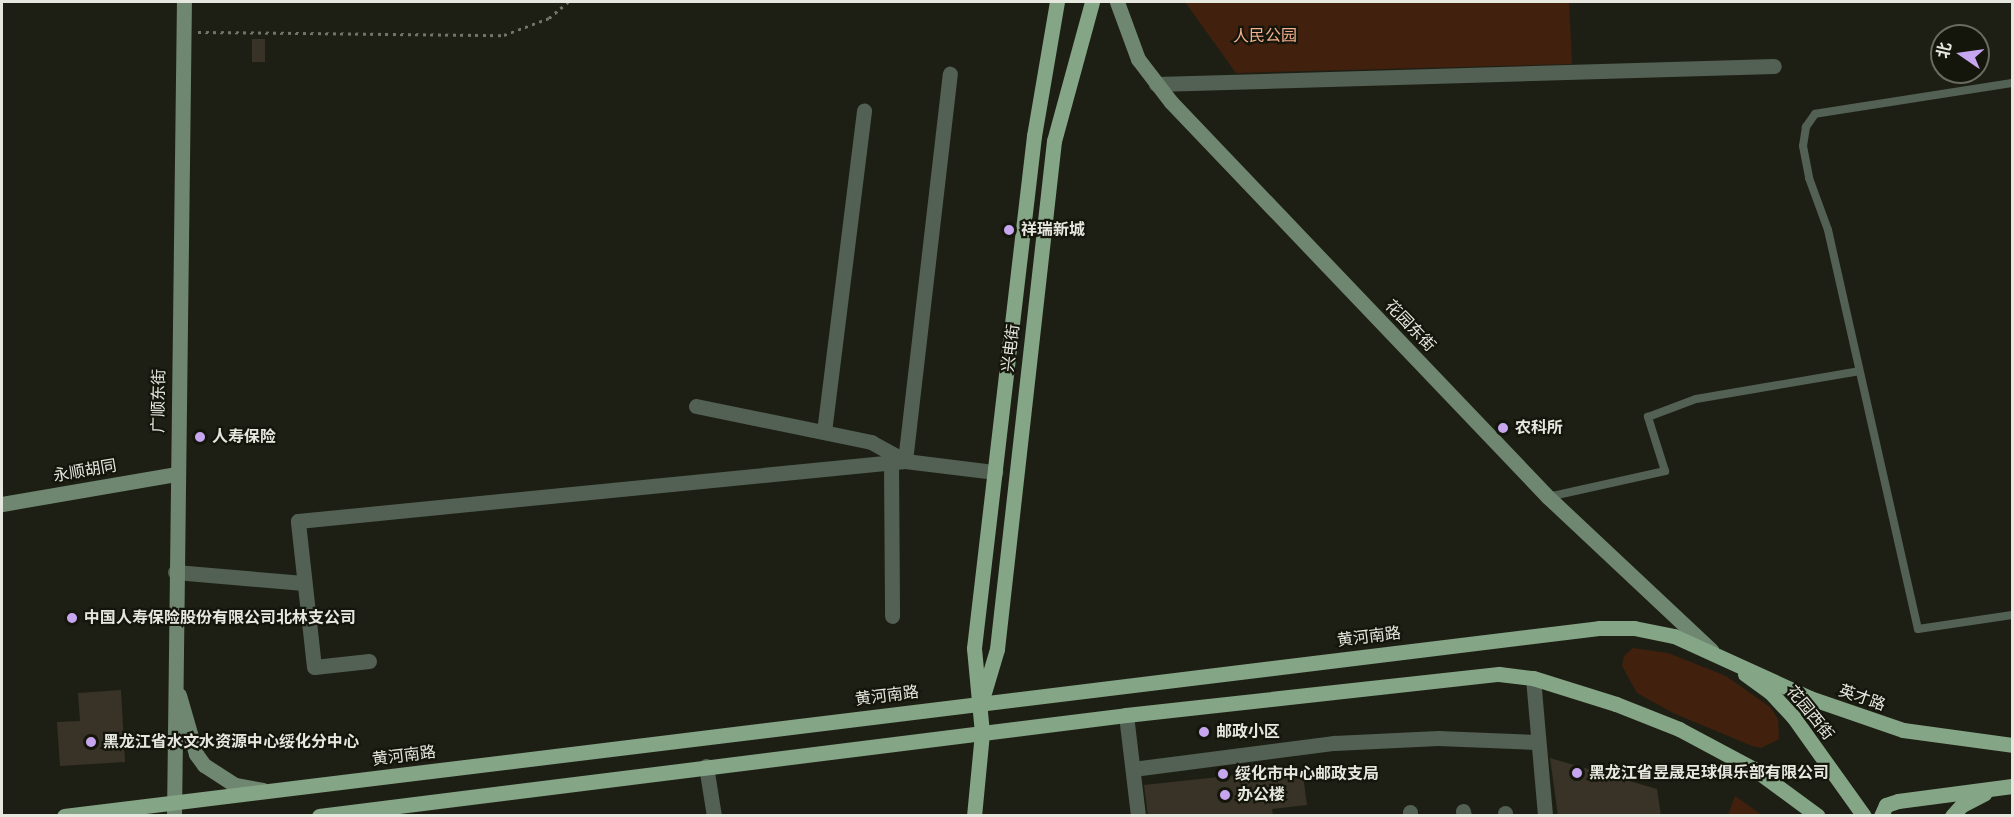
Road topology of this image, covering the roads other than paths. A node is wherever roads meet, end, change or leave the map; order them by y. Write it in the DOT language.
graph roads {
  1 [pos="184,2"];
  2 [pos="1092,2"];
  3 [pos="1118,2"];
  4 [pos="1056,8"];
  5 [pos="1774,66"];
  6 [pos="950,74"];
  7 [pos="2013,83"];
  8 [pos="1156,84"];
  9 [pos="864,110"];
  10 [pos="1859,371"];
  11 [pos="696,406"];
  12 [pos="824,432"];
  13 [pos="898,462"];
  14 [pos="996,472"];
  15 [pos="175,474"];
  16 [pos="1015,474"];
  17 [pos="1548,497"];
  18 [pos="2,504"];
  19 [pos="175,572"];
  20 [pos="304,583"];
  21 [pos="2013,615"];
  22 [pos="892,616"];
  23 [pos="1711,650"];
  24 [pos="369,662"];
  25 [pos="174,675"];
  26 [pos="1533,678"];
  27 [pos="1124,687"];
  28 [pos="981,702"];
  29 [pos="1126,715"];
  30 [pos="982,733"];
  31 [pos="1536,742"];
  32 [pos="2013,745"];
  33 [pos="706,766"];
  34 [pos="1133,769"];
  35 [pos="2007,787"];
  36 [pos="269,791"];
  37 [pos="173,809"];
  38 [pos="64,816"];
  39 [pos="319,816"];
  40 [pos="714,816"];
  41 [pos="974,816"];
  42 [pos="1138,816"];
  43 [pos="1545,816"];
  44 [pos="1818,816"];
  45 [pos="1864,816"];
  46 [pos="1881,816"];
  47 [pos="1952,816"];
  1 -- 15 [label="main road, 广顺东街"];
  2 -- 16 [label="main road, 兴电街"];
  3 -- 8 [label="main road, 花园东街"];
  4 -- 14 [label="main road, 兴电街"];
  5 -- 8 [label="street"];
  6 -- 13 [label="street"];
  7 -- 10 [label="lane"];
  8 -- 17 [label="main road, 花园东街"];
  9 -- 12 [label="street"];
  10 -- 17 [label="lane"];
  10 -- 21 [label="lane"];
  11 -- 12 [label="street"];
  12 -- 13 [label="street"];
  13 -- 14 [label="street"];
  13 -- 20 [label="street"];
  13 -- 22 [label="street"];
  14 -- 16 [label="main road"];
  14 -- 28 [label="main road, 兴电街"];
  15 -- 18 [label="main road, 永顺胡同"];
  15 -- 19 [label="main road, 广顺东街"];
  16 -- 28 [label="main road, 兴电街"];
  17 -- 23 [label="main road, 花园东街"];
  19 -- 20 [label="street"];
  19 -- 25 [label="main road, 广顺东街"];
  20 -- 24 [label="street"];
  23 -- 27 [label="main road, 黄河南路"];
  23 -- 32 [label="main road, 英才路"];
  23 -- 45 [label="main road, 花园西街"];
  25 -- 36 [label="main road"];
  25 -- 37 [label="main road, 广顺东街"];
  26 -- 29 [label="main road"];
  26 -- 31 [label="street"];
  26 -- 44 [label="main road"];
  27 -- 28 [label="main road, 黄河南路"];
  27 -- 29 [label="main road"];
  28 -- 30 [label="main road, 兴电街"];
  28 -- 36 [label="main road, 黄河南路"];
  29 -- 30 [label="main road"];
  29 -- 34 [label="street"];
  30 -- 33 [label="main road"];
  30 -- 41 [label="main road, 兴电街"];
  31 -- 34 [label="street"];
  31 -- 43 [label="street"];
  33 -- 39 [label="main road"];
  33 -- 40 [label="street"];
  34 -- 42 [label="street"];
  35 -- 46 [label="main road"];
  35 -- 47 [label="main road"];
  36 -- 37 [label="main road, 黄河南路"];
  37 -- 38 [label="main road, 黄河南路"];
}
